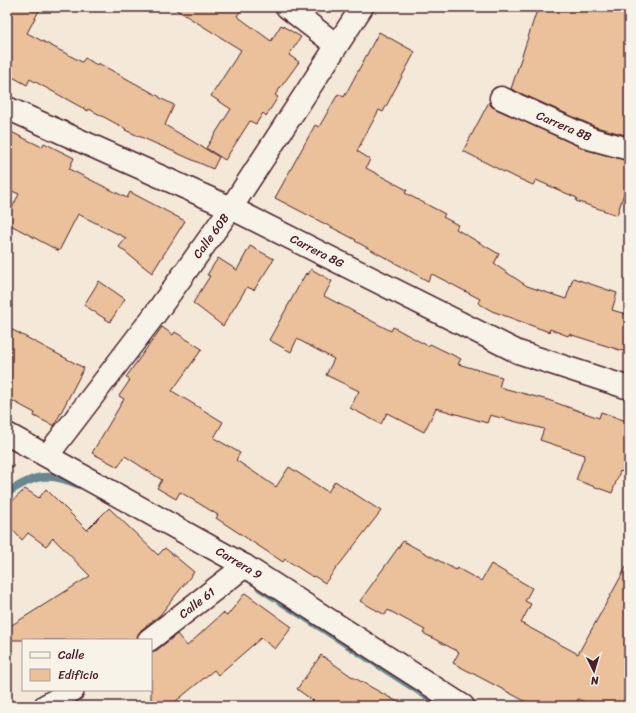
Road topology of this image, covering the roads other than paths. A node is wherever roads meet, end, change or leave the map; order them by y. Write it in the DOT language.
graph roads {
  1 [pos="287,7"];
  2 [pos="362,7"];
  3 [pos="336,45"];
  4 [pos="501,98"];
  5 [pos="7,108"];
  6 [pos="629,149"];
  7 [pos="231,208"];
  8 [pos="629,388"];
  9 [pos="7,434"];
  10 [pos="47,456"];
  11 [pos="245,566"];
  12 [pos="150,639"];
  13 [pos="70,691"];
  14 [pos="45,706"];
  15 [pos="463,706"];
  1 -- 3 [label="street"];
  2 -- 3 [label="street, Calle 60B"];
  3 -- 7 [label="street, Calle 60B"];
  4 -- 6 [label="street, Carrera 8B"];
  5 -- 7 [label="street, Carrera 8G"];
  7 -- 8 [label="street, Carrera 8G"];
  7 -- 10 [label="street, Calle 60B"];
  9 -- 10 [label="street, Carrera 9"];
  10 -- 11 [label="street, Carrera 9"];
  11 -- 12 [label="street, Calle 61"];
  11 -- 15 [label="street, Carrera 9"];
  13 -- 14 [label="street"];
}
